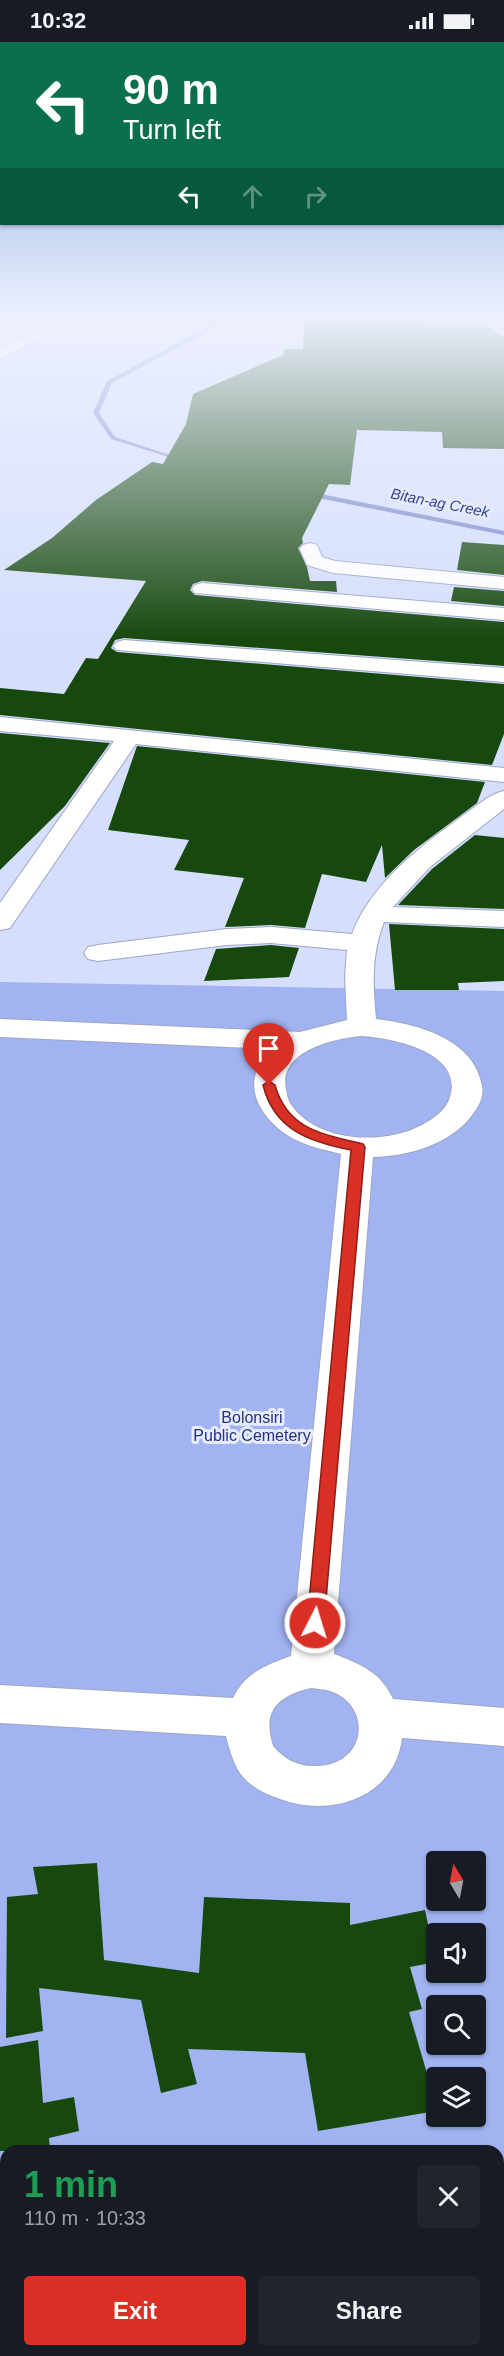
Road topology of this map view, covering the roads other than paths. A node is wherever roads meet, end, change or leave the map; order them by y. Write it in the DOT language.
graph roads {
  1 [pos="310,549"];
  2 [pos="504,583"];
  3 [pos="202,589"];
  4 [pos="504,614"];
  5 [pos="124,646"];
  6 [pos="504,675"];
  7 [pos="0,724"];
  8 [pos="130,736"];
  9 [pos="504,775"];
  10 [pos="504,798"];
  11 [pos="375,914"];
  12 [pos="504,919"];
  13 [pos="0,922"];
  14 [pos="362,943"];
  15 [pos="98,953"];
  16 [pos="0,1028"];
  17 [pos="363,1028"];
  18 [pos="301,1041"];
  19 [pos="358,1147"];
  20 [pos="311,1670"];
  21 [pos="0,1704"];
  22 [pos="380,1717"];
  23 [pos="246,1718"];
  24 [pos="504,1727"];
  1 -- 2 [label="street"];
  3 -- 4 [label="street"];
  5 -- 6 [label="street"];
  7 -- 8 [label="street"];
  8 -- 9 [label="street"];
  8 -- 13 [label="street"];
  10 -- 11 [label="street"];
  11 -- 12 [label="street"];
  11 -- 14 [label="street"];
  14 -- 15 [label="street"];
  14 -- 17 [label="street"];
  16 -- 18 [label="street"];
  17 -- 18 [label="street"];
  17 -- 19 [label="street"];
  18 -- 19 [label="street"];
  19 -- 20 [label="street"];
  20 -- 22 [label="street"];
  20 -- 23 [label="street"];
  21 -- 23 [label="street"];
  22 -- 23 [label="street"];
  22 -- 24 [label="street"];
}
